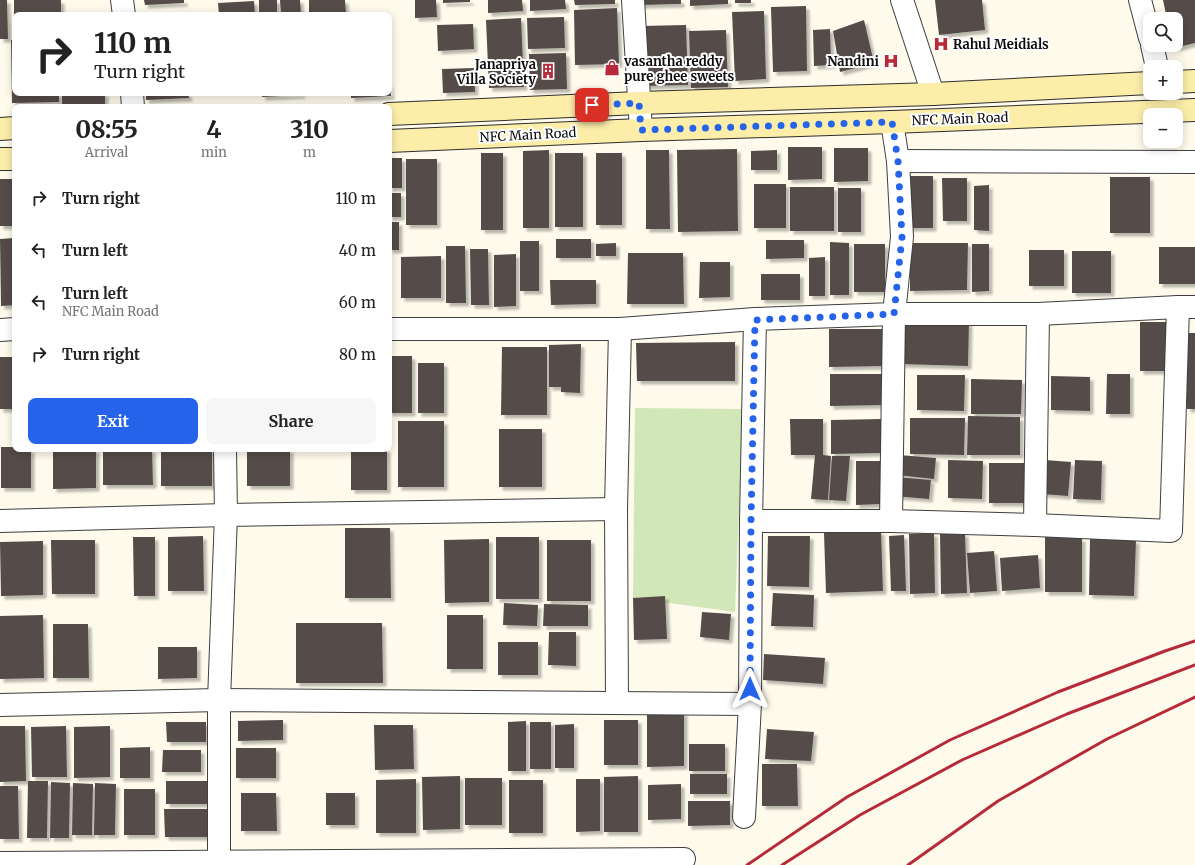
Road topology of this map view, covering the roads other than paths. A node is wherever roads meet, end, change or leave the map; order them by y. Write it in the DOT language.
graph roads {
  1 [pos="122,0"];
  2 [pos="633,0"];
  3 [pos="902,0"];
  4 [pos="1140,0"];
  5 [pos="124,12"];
  6 [pos="1143,12"];
  7 [pos="1195,81"];
  8 [pos="1183,82"];
  9 [pos="1143,83"];
  10 [pos="933,94"];
  11 [pos="639,103"];
  12 [pos="1195,110"];
  13 [pos="392,114"];
  14 [pos="892,122"];
  15 [pos="12,128"];
  16 [pos="0,129"];
  17 [pos="641,130"];
  18 [pos="392,141"];
  19 [pos="0,159"];
  20 [pos="12,159"];
  21 [pos="898,161"];
  22 [pos="1195,162"];
  23 [pos="1186,307"];
  24 [pos="894,314"];
  25 [pos="1038,314"];
  26 [pos="755,320"];
  27 [pos="392,328"];
  28 [pos="12,329"];
  29 [pos="620,329"];
  30 [pos="0,330"];
  31 [pos="225,452"];
  32 [pos="616,509"];
  33 [pos="226,515"];
  34 [pos="0,521"];
  35 [pos="751,521"];
  36 [pos="890,522"];
  37 [pos="1035,525"];
  38 [pos="219,700"];
  39 [pos="617,703"];
  40 [pos="0,704"];
  41 [pos="750,704"];
  42 [pos="744,817"];
  43 [pos="684,859"];
  44 [pos="0,863"];
  45 [pos="219,863"];
  1 -- 5 [label="street"];
  2 -- 11 [label="street"];
  3 -- 10 [label="street"];
  4 -- 6 [label="street"];
  7 -- 8 [label="main road"];
  9 -- 10 [label="main road, NFC Main Road"];
  10 -- 11 [label="main road, NFC Main Road"];
  11 -- 13 [label="main road, NFC Main Road"];
  11 -- 17 [label="street"];
  12 -- 14 [label="main road, NFC Main Road"];
  14 -- 17 [label="main road, NFC Main Road"];
  14 -- 21 [label="street"];
  15 -- 16 [label="main road"];
  17 -- 18 [label="main road, NFC Main Road"];
  19 -- 20 [label="main road"];
  21 -- 22 [label="street"];
  21 -- 24 [label="street"];
  23 -- 25 [label="street"];
  23 -- 37 [label="street"];
  24 -- 25 [label="street"];
  24 -- 26 [label="street"];
  24 -- 36 [label="street"];
  25 -- 37 [label="street"];
  26 -- 29 [label="street"];
  26 -- 35 [label="street"];
  27 -- 29 [label="street"];
  28 -- 30 [label="street"];
  29 -- 32 [label="street"];
  31 -- 33 [label="street"];
  32 -- 33 [label="street"];
  32 -- 39 [label="street"];
  33 -- 34 [label="street"];
  33 -- 38 [label="street"];
  35 -- 36 [label="street"];
  35 -- 41 [label="street"];
  36 -- 37 [label="street"];
  38 -- 39 [label="street"];
  38 -- 40 [label="street"];
  38 -- 45 [label="street"];
  39 -- 41 [label="street"];
  41 -- 42 [label="street"];
  43 -- 45 [label="street"];
  44 -- 45 [label="street"];
}
